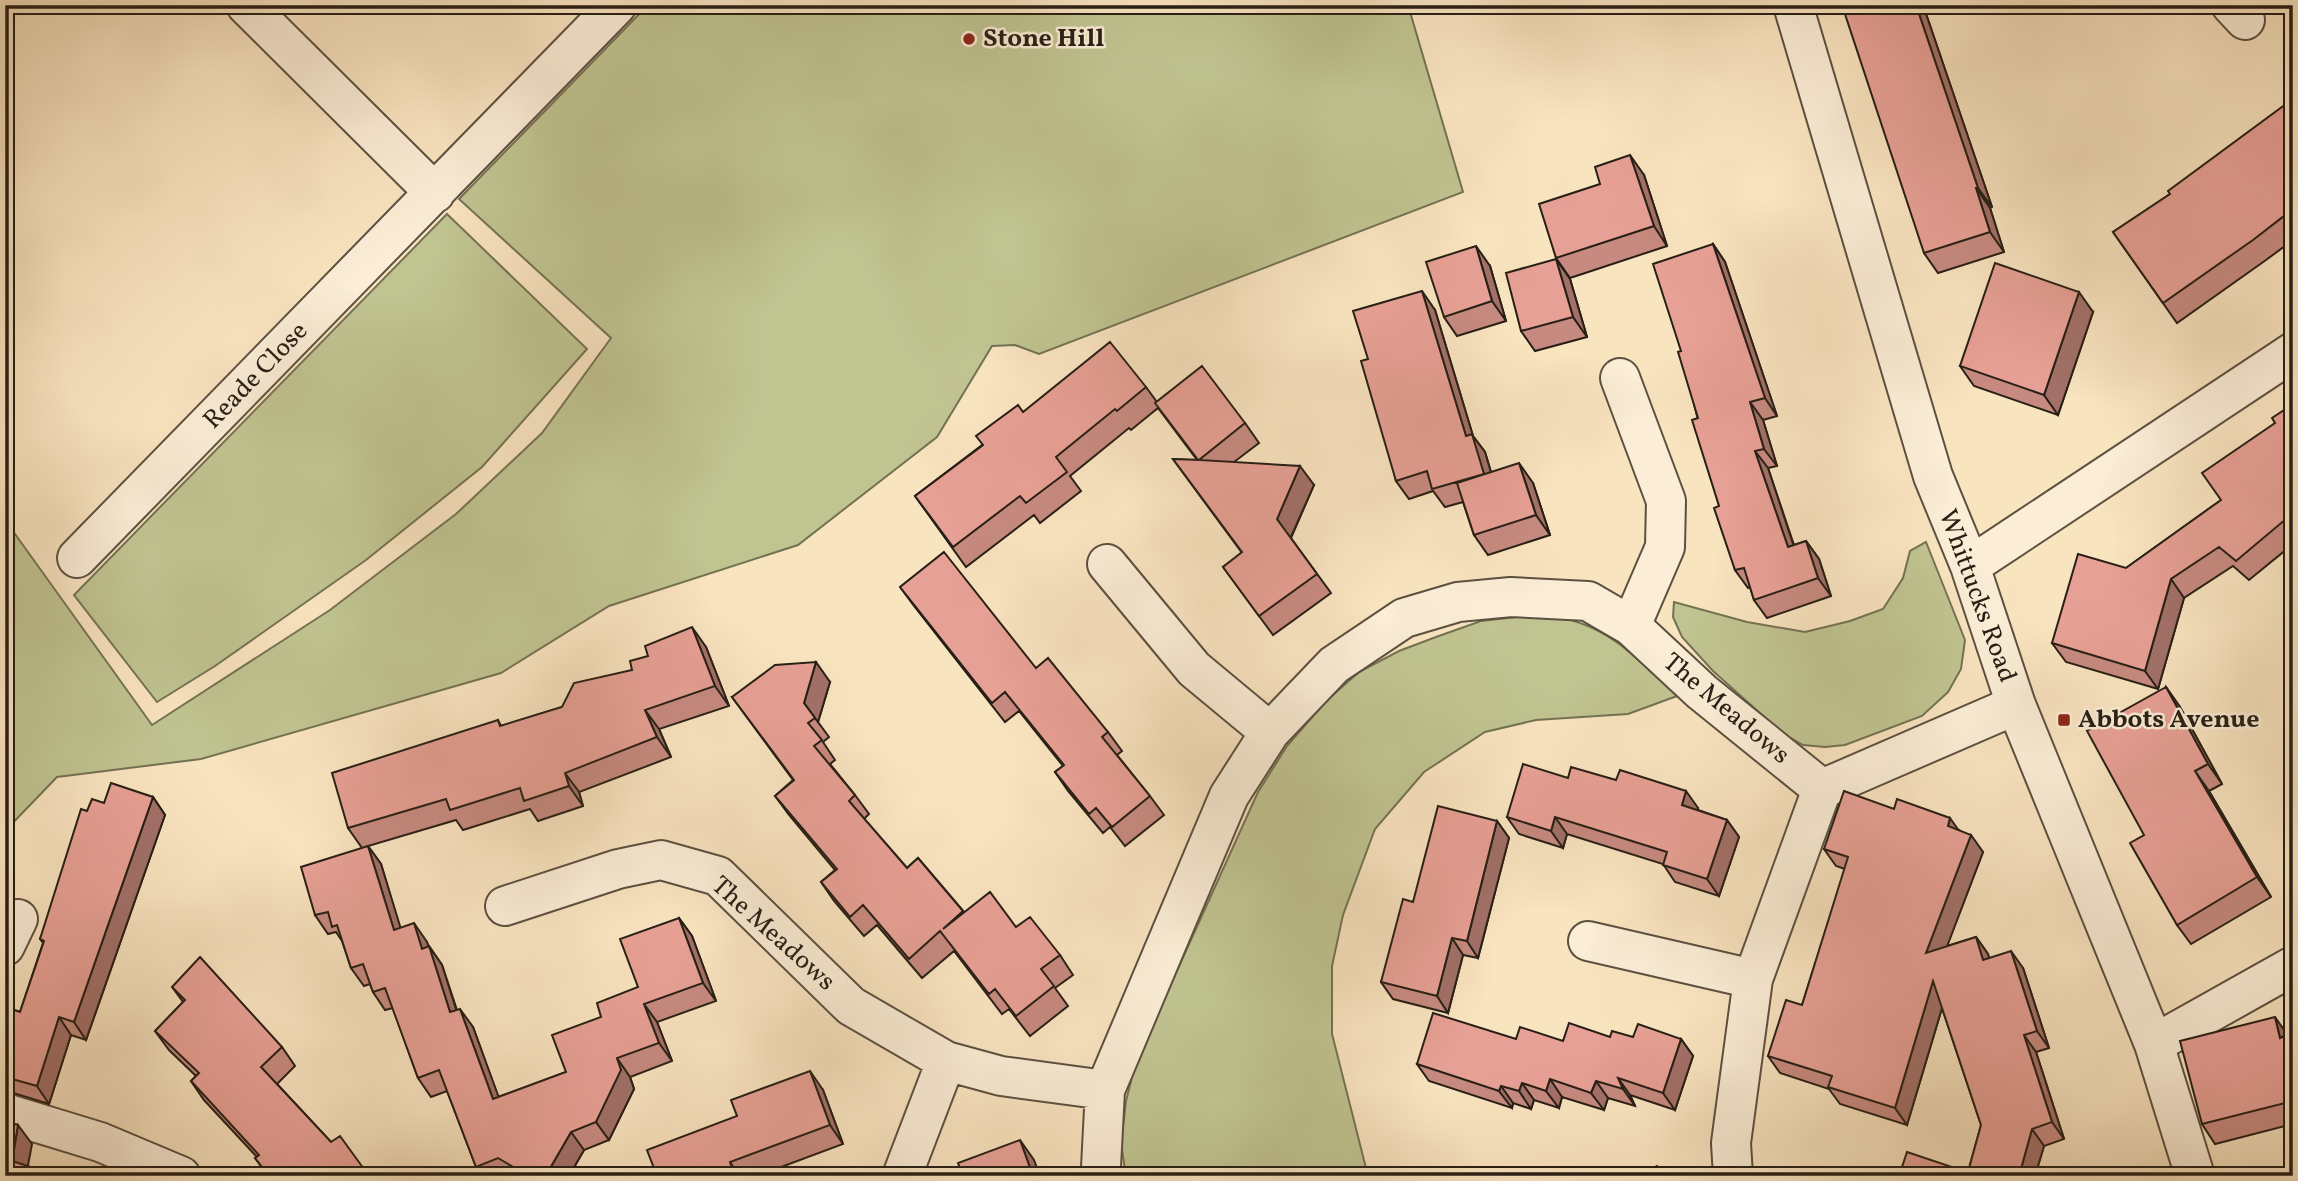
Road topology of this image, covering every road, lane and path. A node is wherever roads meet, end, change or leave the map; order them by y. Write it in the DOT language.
graph roads {
  1 [pos="246,5"];
  2 [pos="617,5"];
  3 [pos="1793,5"];
  4 [pos="435,193"];
  5 [pos="2293,352"];
  6 [pos="1620,377"];
  7 [pos="77,558"];
  8 [pos="1107,564"];
  9 [pos="1970,566"];
  10 [pos="1630,626"];
  11 [pos="2016,705"];
  12 [pos="1270,733"];
  13 [pos="1822,789"];
  14 [pos="505,906"];
  15 [pos="1588,941"];
  16 [pos="2293,967"];
  17 [pos="1753,979"];
  18 [pos="2154,1044"];
  19 [pos="946,1061"];
  20 [pos="1105,1090"];
  21 [pos="5,1113"];
  22 [pos="181,1176"];
  23 [pos="902,1176"];
  24 [pos="1103,1176"];
  25 [pos="1733,1176"];
  26 [pos="2195,1176"];
  1 -- 4 [label="street"];
  2 -- 4 [label="street, Reade Close"];
  3 -- 9 [label="street, Whittucks Road"];
  4 -- 7 [label="street, Reade Close"];
  5 -- 9 [label="street"];
  6 -- 10 [label="street"];
  8 -- 12 [label="street"];
  9 -- 11 [label="street, Whittucks Road"];
  10 -- 12 [label="street, The Meadows"];
  10 -- 13 [label="street, The Meadows"];
  11 -- 13 [label="street"];
  11 -- 18 [label="street, Whittucks Road"];
  12 -- 20 [label="street, The Meadows"];
  13 -- 17 [label="street"];
  14 -- 19 [label="street, The Meadows"];
  15 -- 17 [label="street"];
  16 -- 18 [label="street"];
  17 -- 25 [label="street"];
  18 -- 26 [label="street, Whittucks Road"];
  19 -- 20 [label="street, The Meadows"];
  19 -- 23 [label="street"];
  20 -- 24 [label="street, The Meadows"];
  21 -- 22 [label="street"];
}
